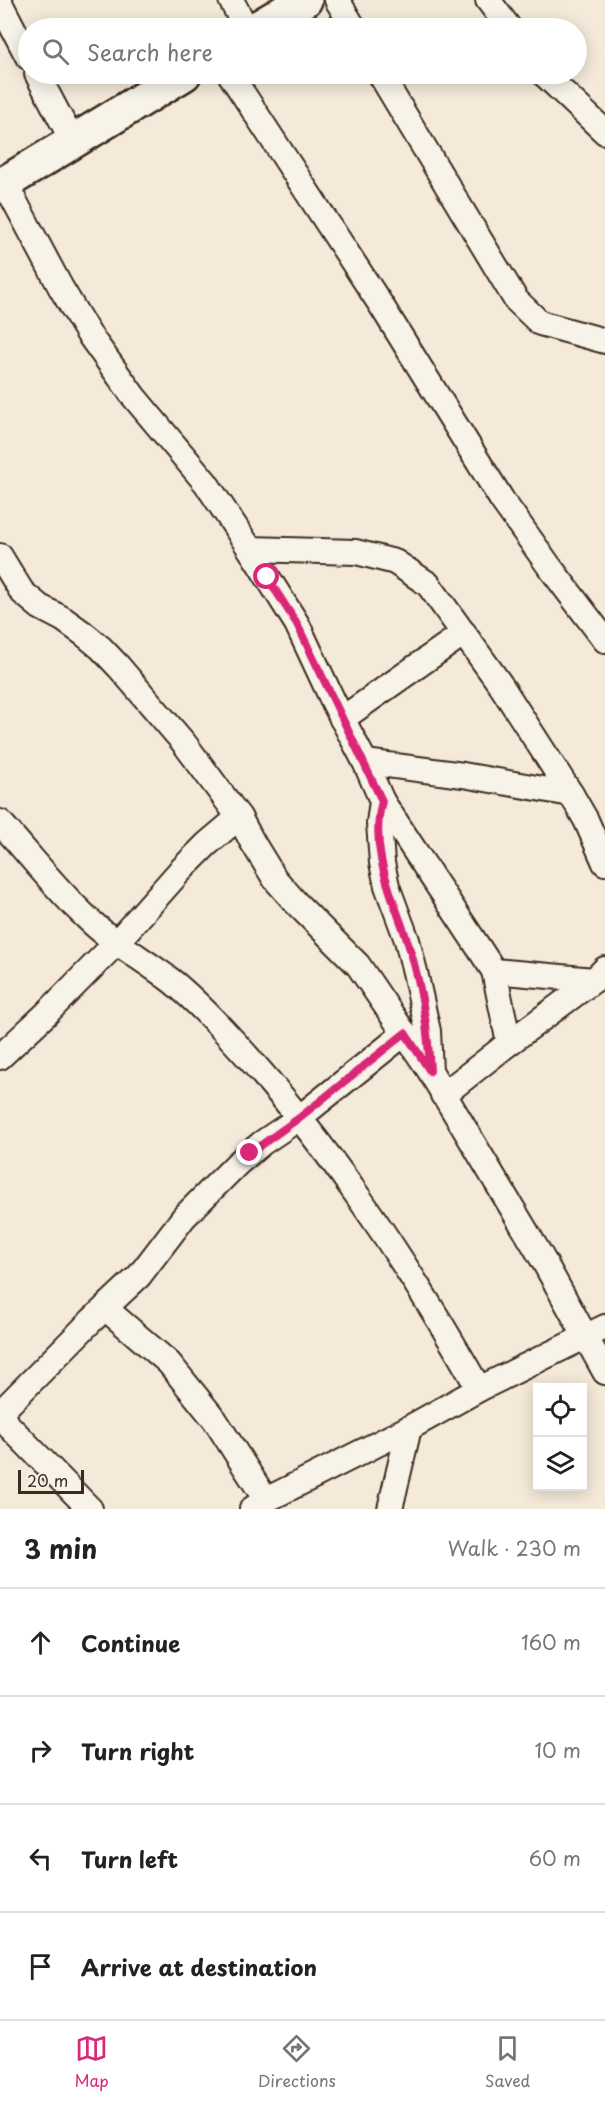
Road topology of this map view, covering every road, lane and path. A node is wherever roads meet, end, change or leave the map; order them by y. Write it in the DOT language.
graph roads {
  1 [pos="231,0"];
  2 [pos="305,0"];
  3 [pos="337,0"];
  4 [pos="488,0"];
  5 [pos="0,3"];
  6 [pos="241,18"];
  7 [pos="274,18"];
  8 [pos="348,18"];
  9 [pos="502,18"];
  10 [pos="18,38"];
  11 [pos="42,84"];
  12 [pos="168,84"];
  13 [pos="237,84"];
  14 [pos="386,84"];
  15 [pos="555,84"];
  16 [pos="605,132"];
  17 [pos="73,142"];
  18 [pos="3,185"];
  19 [pos="605,341"];
  20 [pos="250,549"];
  21 [pos="0,556"];
  22 [pos="464,633"];
  23 [pos="605,640"];
  24 [pos="342,719"];
  25 [pos="364,762"];
  26 [pos="571,794"];
  27 [pos="382,801"];
  28 [pos="239,817"];
  29 [pos="1,826"];
  30 [pos="605,864"];
  31 [pos="116,943"];
  32 [pos="494,971"];
  33 [pos="599,975"];
  34 [pos="405,1033"];
  35 [pos="509,1043"];
  36 [pos="0,1057"];
  37 [pos="430,1071"];
  38 [pos="443,1095"];
  39 [pos="299,1118"];
  40 [pos="105,1308"];
  41 [pos="596,1331"];
  42 [pos="605,1372"];
  43 [pos="479,1389"];
  44 [pos="0,1415"];
  45 [pos="409,1428"];
  46 [pos="259,1504"];
  47 [pos="90,1509"];
  48 [pos="390,1509"];
  1 -- 6 [label="street"];
  2 -- 7 [label="street"];
  3 -- 8 [label="street"];
  4 -- 9 [label="street"];
  5 -- 10 [label="street"];
  11 -- 17 [label="street"];
  12 -- 17 [label="street"];
  13 -- 23 [label="street"];
  14 -- 19 [label="street"];
  15 -- 16 [label="street"];
  17 -- 18 [label="street"];
  18 -- 20 [label="street"];
  20 -- 22 [label="street"];
  20 -- 24 [label="street"];
  21 -- 28 [label="street"];
  22 -- 24 [label="street"];
  22 -- 26 [label="street"];
  24 -- 25 [label="street"];
  25 -- 26 [label="street"];
  25 -- 27 [label="street"];
  26 -- 30 [label="street"];
  27 -- 32 [label="street"];
  27 -- 37 [label="street"];
  28 -- 31 [label="street"];
  28 -- 34 [label="street"];
  29 -- 31 [label="street"];
  31 -- 36 [label="street"];
  31 -- 39 [label="street"];
  32 -- 33 [label="street"];
  32 -- 35 [label="street"];
  33 -- 35 [label="street"];
  34 -- 37 [label="street"];
  34 -- 39 [label="street"];
  35 -- 38 [label="street"];
  37 -- 38 [label="street"];
  38 -- 41 [label="street"];
  39 -- 40 [label="street"];
  39 -- 43 [label="street"];
  40 -- 44 [label="street"];
  40 -- 46 [label="street"];
  41 -- 42 [label="street"];
  41 -- 43 [label="street"];
  43 -- 45 [label="street"];
  44 -- 47 [label="street"];
  45 -- 46 [label="street"];
  45 -- 48 [label="street"];
}
